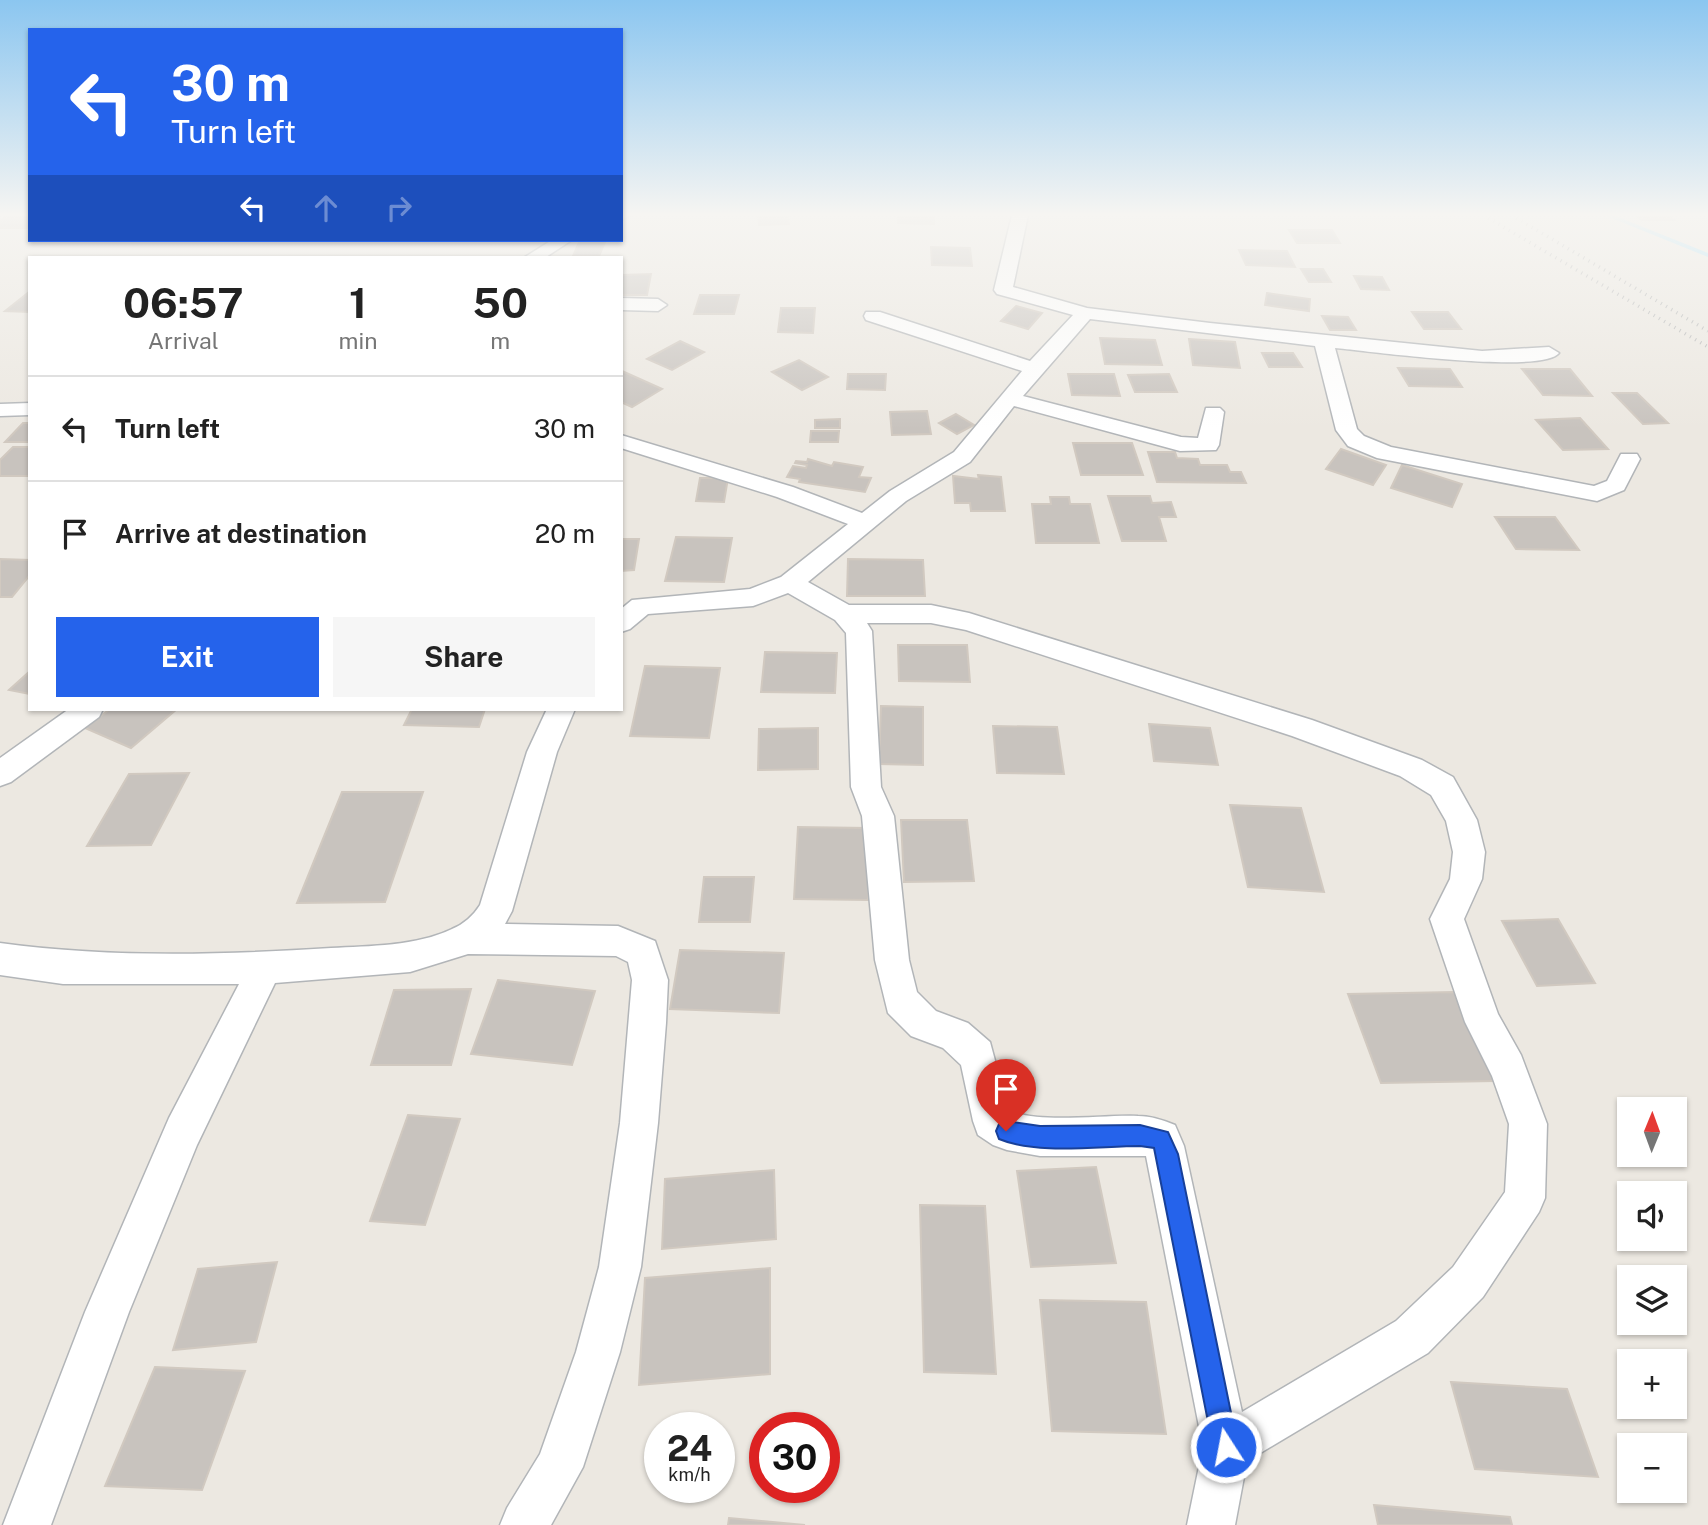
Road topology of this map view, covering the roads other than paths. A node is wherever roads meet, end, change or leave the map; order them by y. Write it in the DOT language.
graph roads {
  1 [pos="1004,286"];
  2 [pos="623,304"];
  3 [pos="658,305"];
  4 [pos="1086,313"];
  5 [pos="873,316"];
  6 [pos="1323,341"];
  7 [pos="1549,353"];
  8 [pos="1035,369"];
  9 [pos="1010,399"];
  10 [pos="28,409"];
  11 [pos="0,410"];
  12 [pos="1213,412"];
  13 [pos="623,443"];
  14 [pos="1629,458"];
  15 [pos="866,523"];
  16 [pos="790,583"];
  17 [pos="844,614"];
  18 [pos="624,616"];
  19 [pos="86,711"];
  20 [pos="560,711"];
  21 [pos="0,774"];
  22 [pos="467,939"];
  23 [pos="0,959"];
  24 [pos="265,968"];
  25 [pos="1226,1447"];
  26 [pos="27,1525"];
  27 [pos="524,1525"];
  28 [pos="1211,1525"];
  1 -- 4 [label="street"];
  2 -- 3 [label="street"];
  4 -- 6 [label="street"];
  4 -- 8 [label="street"];
  5 -- 8 [label="street"];
  6 -- 7 [label="street"];
  6 -- 14 [label="street"];
  8 -- 9 [label="street"];
  9 -- 12 [label="street"];
  9 -- 15 [label="street"];
  10 -- 11 [label="street"];
  13 -- 15 [label="street"];
  15 -- 16 [label="street"];
  16 -- 17 [label="street"];
  16 -- 18 [label="street"];
  17 -- 25 [label="street"];
  17 -- 25 [label="street"];
  19 -- 21 [label="street"];
  20 -- 22 [label="street"];
  22 -- 24 [label="street"];
  22 -- 27 [label="street"];
  23 -- 24 [label="street"];
  24 -- 26 [label="street"];
  25 -- 28 [label="street"];
}
